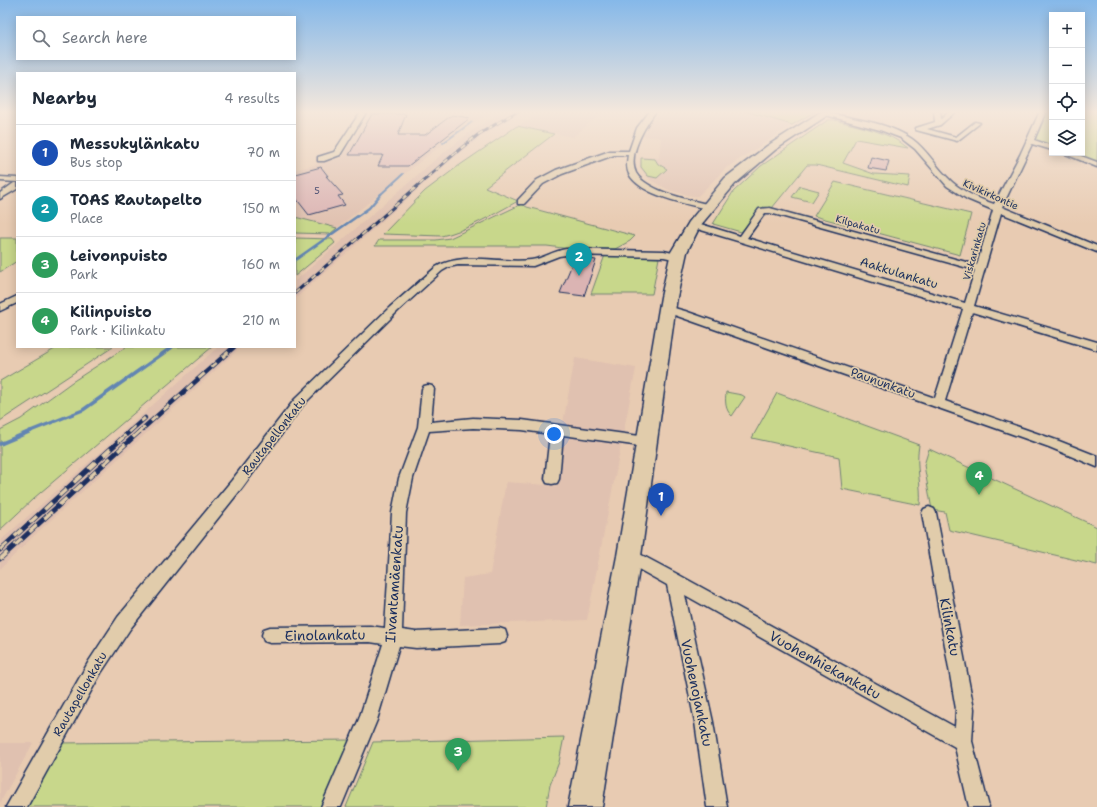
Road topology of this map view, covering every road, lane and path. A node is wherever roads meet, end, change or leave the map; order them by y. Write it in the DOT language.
graph roads {
  1 [pos="340,149"];
  2 [pos="633,149"];
  3 [pos="772,149"];
  4 [pos="918,149"];
  5 [pos="1026,149"];
  6 [pos="632,153"];
  7 [pos="1074,156"];
  8 [pos="321,159"];
  9 [pos="1097,165"];
  10 [pos="0,179"];
  11 [pos="16,180"];
  12 [pos="16,186"];
  13 [pos="0,197"];
  14 [pos="521,202"];
  15 [pos="708,207"];
  16 [pos="997,208"];
  17 [pos="694,225"];
  18 [pos="742,239"];
  19 [pos="1097,249"];
  20 [pos="678,257"];
  21 [pos="981,269"];
  22 [pos="16,300"];
  23 [pos="0,308"];
  24 [pos="968,308"];
  25 [pos="667,310"];
  26 [pos="1097,346"];
  27 [pos="428,389"];
  28 [pos="939,404"];
  29 [pos="424,427"];
  30 [pos="557,429"];
  31 [pos="647,442"];
  32 [pos="1097,462"];
  33 [pos="552,479"];
  34 [pos="929,513"];
  35 [pos="629,556"];
  36 [pos="674,580"];
  37 [pos="270,635"];
  38 [pos="499,636"];
  39 [pos="393,638"];
  40 [pos="963,741"];
  41 [pos="16,807"];
  42 [pos="331,807"];
  43 [pos="585,807"];
  44 [pos="717,807"];
  45 [pos="979,807"];
  1 -- 8 [label="street"];
  2 -- 6 [label="street"];
  3 -- 15 [label="main road"];
  4 -- 16 [label="street, Kivikirkontie"];
  5 -- 16 [label="street, Viskarinkatu"];
  6 -- 14 [label="street"];
  6 -- 15 [label="street"];
  7 -- 9 [label="street"];
  10 -- 11 [label="street"];
  12 -- 13 [label="street"];
  15 -- 17 [label="main road"];
  16 -- 19 [label="street, Kivikirkontie"];
  16 -- 21 [label="street, Viskarinkatu"];
  17 -- 18 [label="street, Aakkulankatu"];
  17 -- 20 [label="main road"];
  18 -- 21 [label="street, Kilpakatu"];
  18 -- 24 [label="street, Aakkulankatu"];
  20 -- 25 [label="main road"];
  20 -- 41 [label="street, Rautapellonkatu"];
  21 -- 24 [label="street, Viskarinkatu"];
  22 -- 23 [label="street"];
  24 -- 26 [label="street, Aakkulankatu"];
  24 -- 28 [label="street, Viskarinkatu"];
  25 -- 28 [label="street, Paununkatu"];
  25 -- 31 [label="main road"];
  27 -- 29 [label="street, Iivantamäenkatu"];
  28 -- 32 [label="street, Paununkatu"];
  29 -- 30 [label="street"];
  29 -- 39 [label="street, Iivantamäenkatu"];
  30 -- 31 [label="street"];
  30 -- 33 [label="street"];
  31 -- 35 [label="main road"];
  34 -- 40 [label="street, Kilinkatu"];
  35 -- 36 [label="street, Vuohenhiekankatu"];
  35 -- 43 [label="main road"];
  36 -- 40 [label="street, Vuohenhiekankatu"];
  36 -- 44 [label="street, Vuohenojankatu"];
  37 -- 39 [label="street, Einolankatu"];
  38 -- 39 [label="street, Einolankatu"];
  39 -- 42 [label="street, Iivantamäenkatu"];
  40 -- 45 [label="street"];
}
